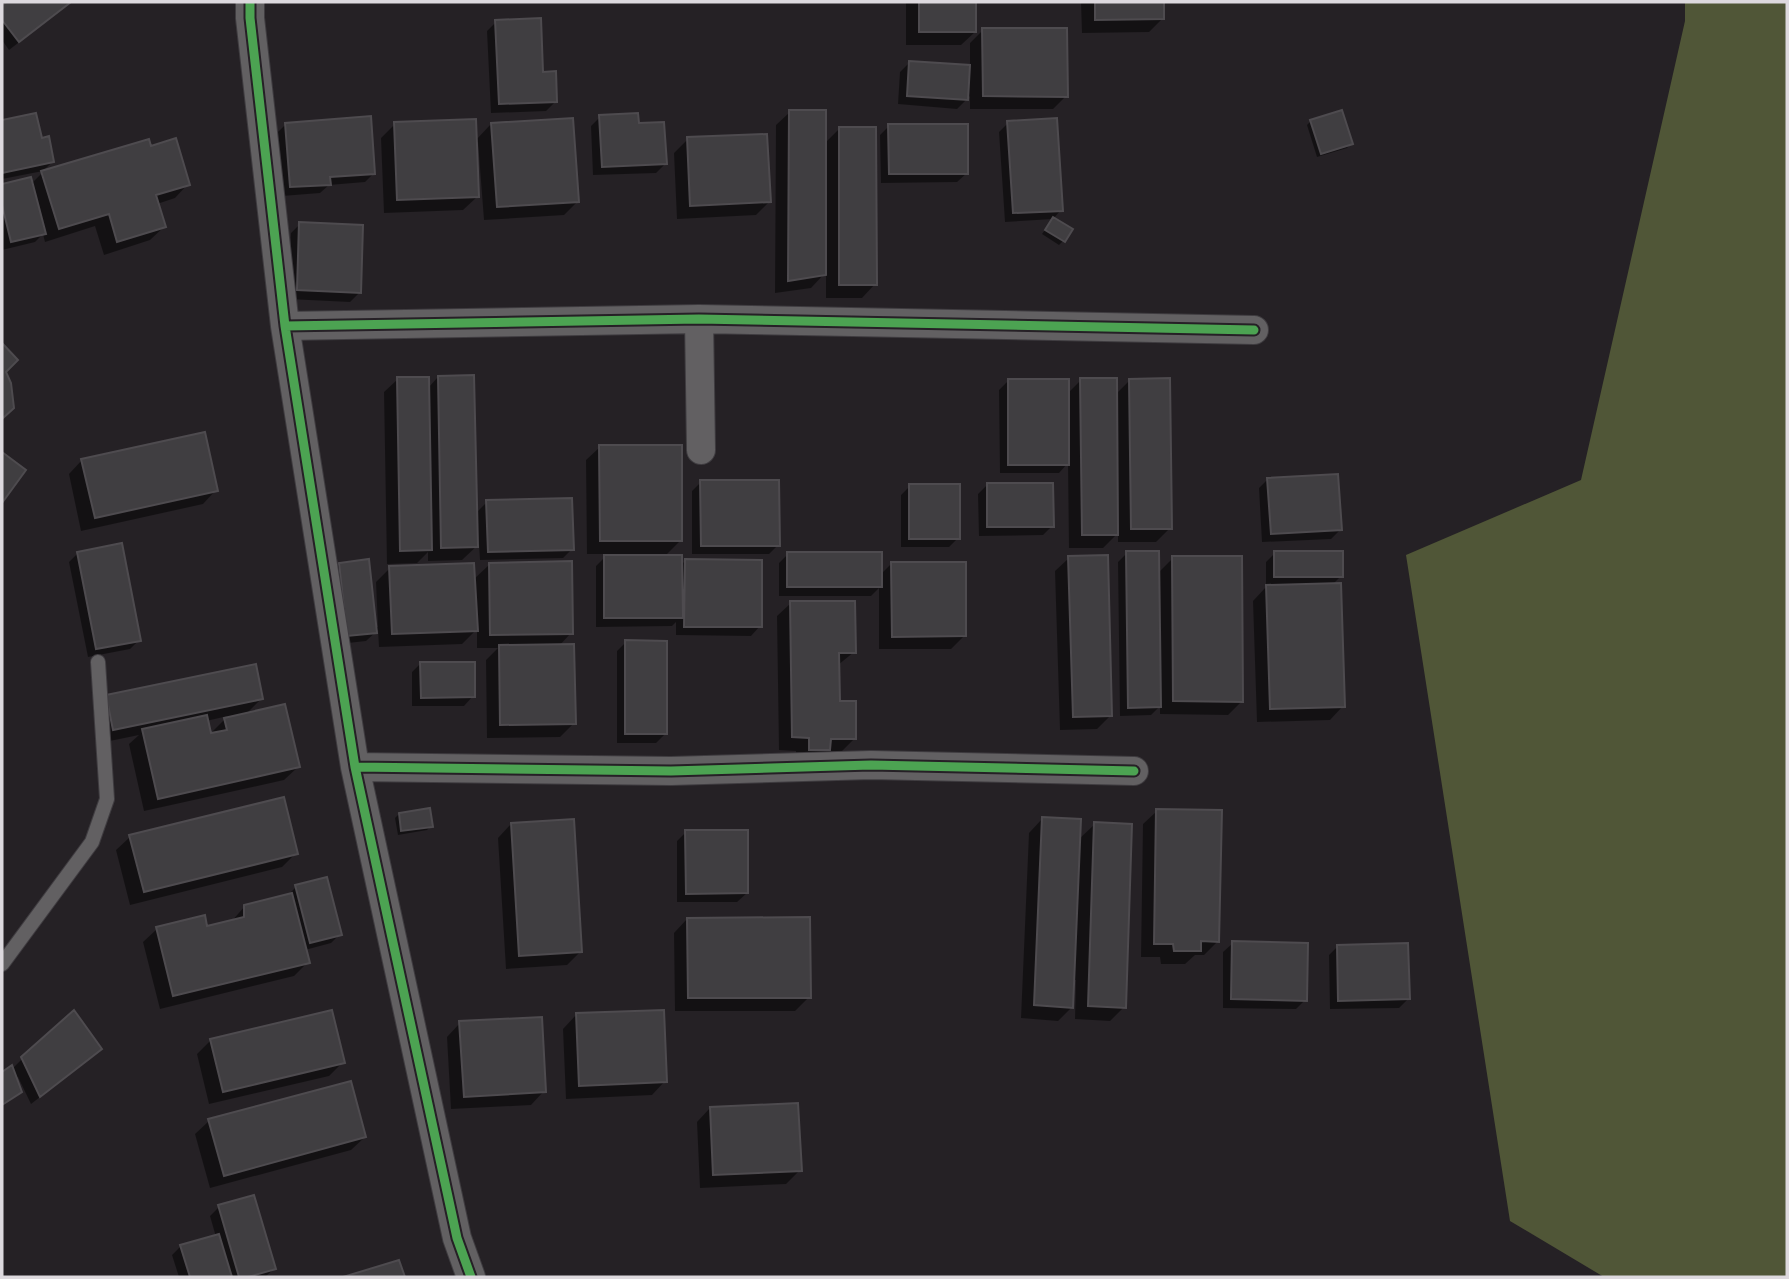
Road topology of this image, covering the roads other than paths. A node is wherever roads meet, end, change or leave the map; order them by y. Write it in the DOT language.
graph roads {
  1 [pos="245,7"];
  2 [pos="699,319"];
  3 [pos="285,326"];
  4 [pos="1254,330"];
  5 [pos="701,450"];
  6 [pos="98,662"];
  7 [pos="355,767"];
  8 [pos="1134,771"];
  9 [pos="2,964"];
  10 [pos="471,1277"];
  1 -- 3 [label="street"];
  2 -- 3 [label="street"];
  2 -- 4 [label="street"];
  2 -- 5 [label="street"];
  3 -- 7 [label="street"];
  6 -- 9 [label="lane"];
  7 -- 8 [label="street"];
  7 -- 10 [label="street"];
}
